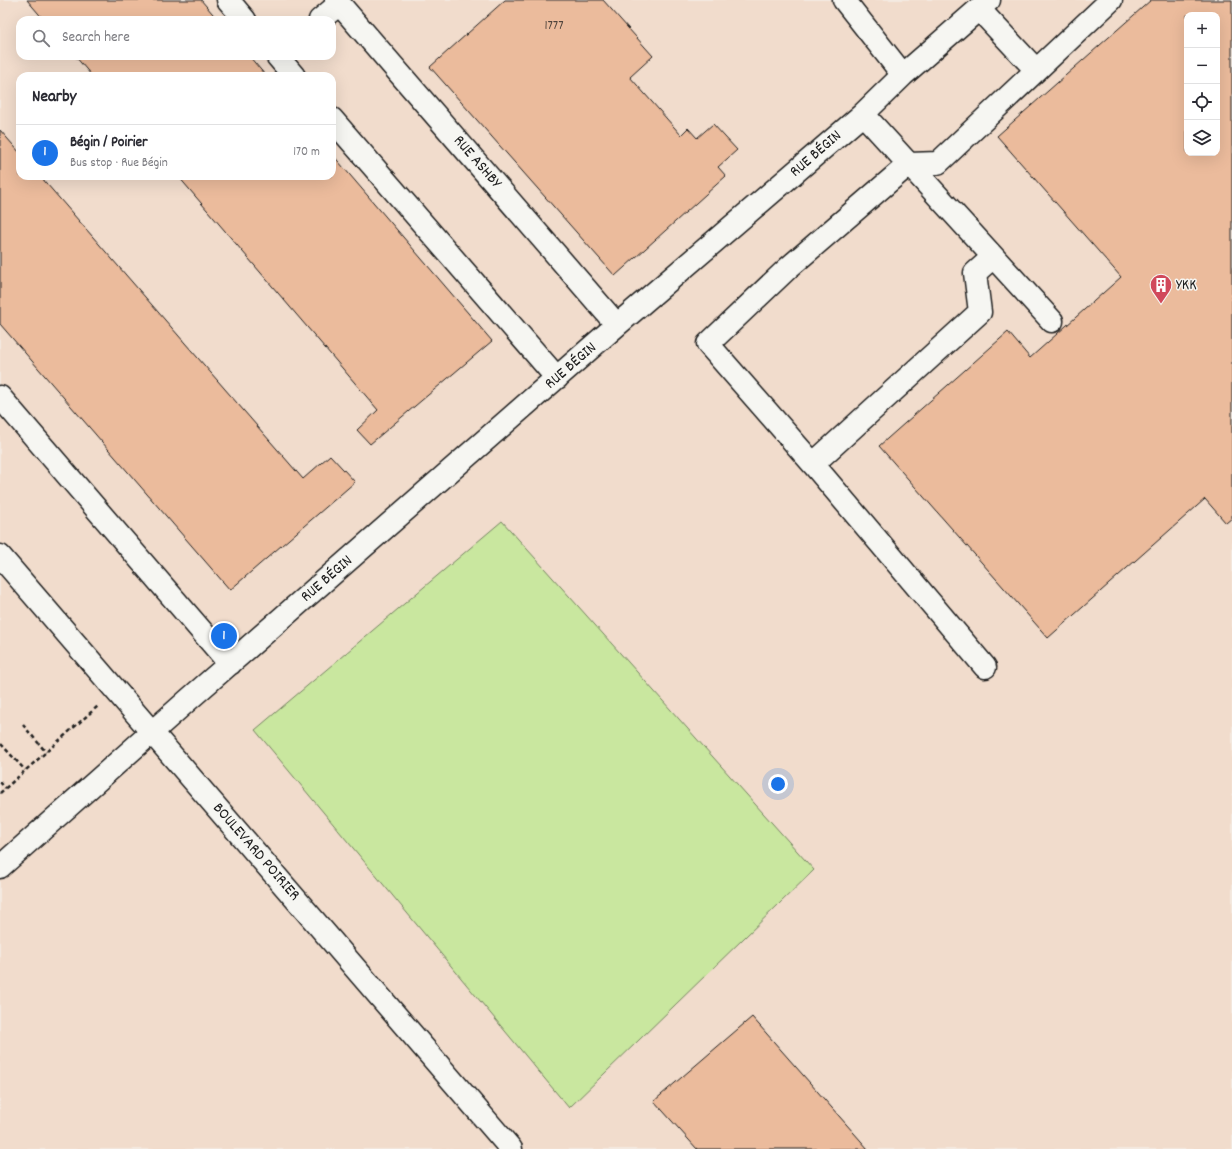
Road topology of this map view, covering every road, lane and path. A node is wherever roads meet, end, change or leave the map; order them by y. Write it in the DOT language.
graph roads {
  1 [pos="228,0"];
  2 [pos="844,0"];
  3 [pos="1111,0"];
  4 [pos="337,2"];
  5 [pos="984,4"];
  6 [pos="242,16"];
  7 [pos="324,16"];
  8 [pos="280,60"];
  9 [pos="1036,70"];
  10 [pos="291,72"];
  11 [pos="903,75"];
  12 [pos="863,114"];
  13 [pos="336,124"];
  14 [pos="909,164"];
  15 [pos="994,257"];
  16 [pos="1052,321"];
  17 [pos="617,325"];
  18 [pos="557,378"];
  19 [pos="0,397"];
  20 [pos="813,464"];
  21 [pos="0,556"];
  22 [pos="230,664"];
  23 [pos="985,667"];
  24 [pos="98,706"];
  25 [pos="23,725"];
  26 [pos="152,732"];
  27 [pos="1,744"];
  28 [pos="46,752"];
  29 [pos="25,770"];
  30 [pos="0,782"];
  31 [pos="5,788"];
  32 [pos="0,793"];
  33 [pos="0,867"];
  34 [pos="511,1149"];
  1 -- 6 [label="street"];
  2 -- 11 [label="street"];
  3 -- 9 [label="street"];
  4 -- 7 [label="street"];
  4 -- 17 [label="street, RUE ASHBY"];
  5 -- 9 [label="street"];
  5 -- 11 [label="street, RUE BÉGIN"];
  8 -- 10 [label="street"];
  9 -- 14 [label="street"];
  11 -- 12 [label="street, RUE BÉGIN"];
  12 -- 14 [label="street"];
  12 -- 17 [label="street, RUE BÉGIN"];
  13 -- 18 [label="street"];
  14 -- 15 [label="street"];
  14 -- 20 [label="street"];
  15 -- 16 [label="street"];
  15 -- 20 [label="street"];
  17 -- 18 [label="street, RUE BÉGIN"];
  18 -- 22 [label="street, RUE BÉGIN"];
  19 -- 22 [label="street"];
  20 -- 23 [label="street"];
  21 -- 26 [label="street, BOULEVARD POIRIER"];
  22 -- 26 [label="street, RUE BÉGIN"];
  24 -- 28 [label="path"];
  25 -- 28 [label="path"];
  26 -- 33 [label="street, RUE BÉGIN"];
  26 -- 34 [label="street, BOULEVARD POIRIER"];
  27 -- 29 [label="path"];
  28 -- 29 [label="path"];
  29 -- 31 [label="path"];
  30 -- 31 [label="path"];
  31 -- 32 [label="path"];
}
